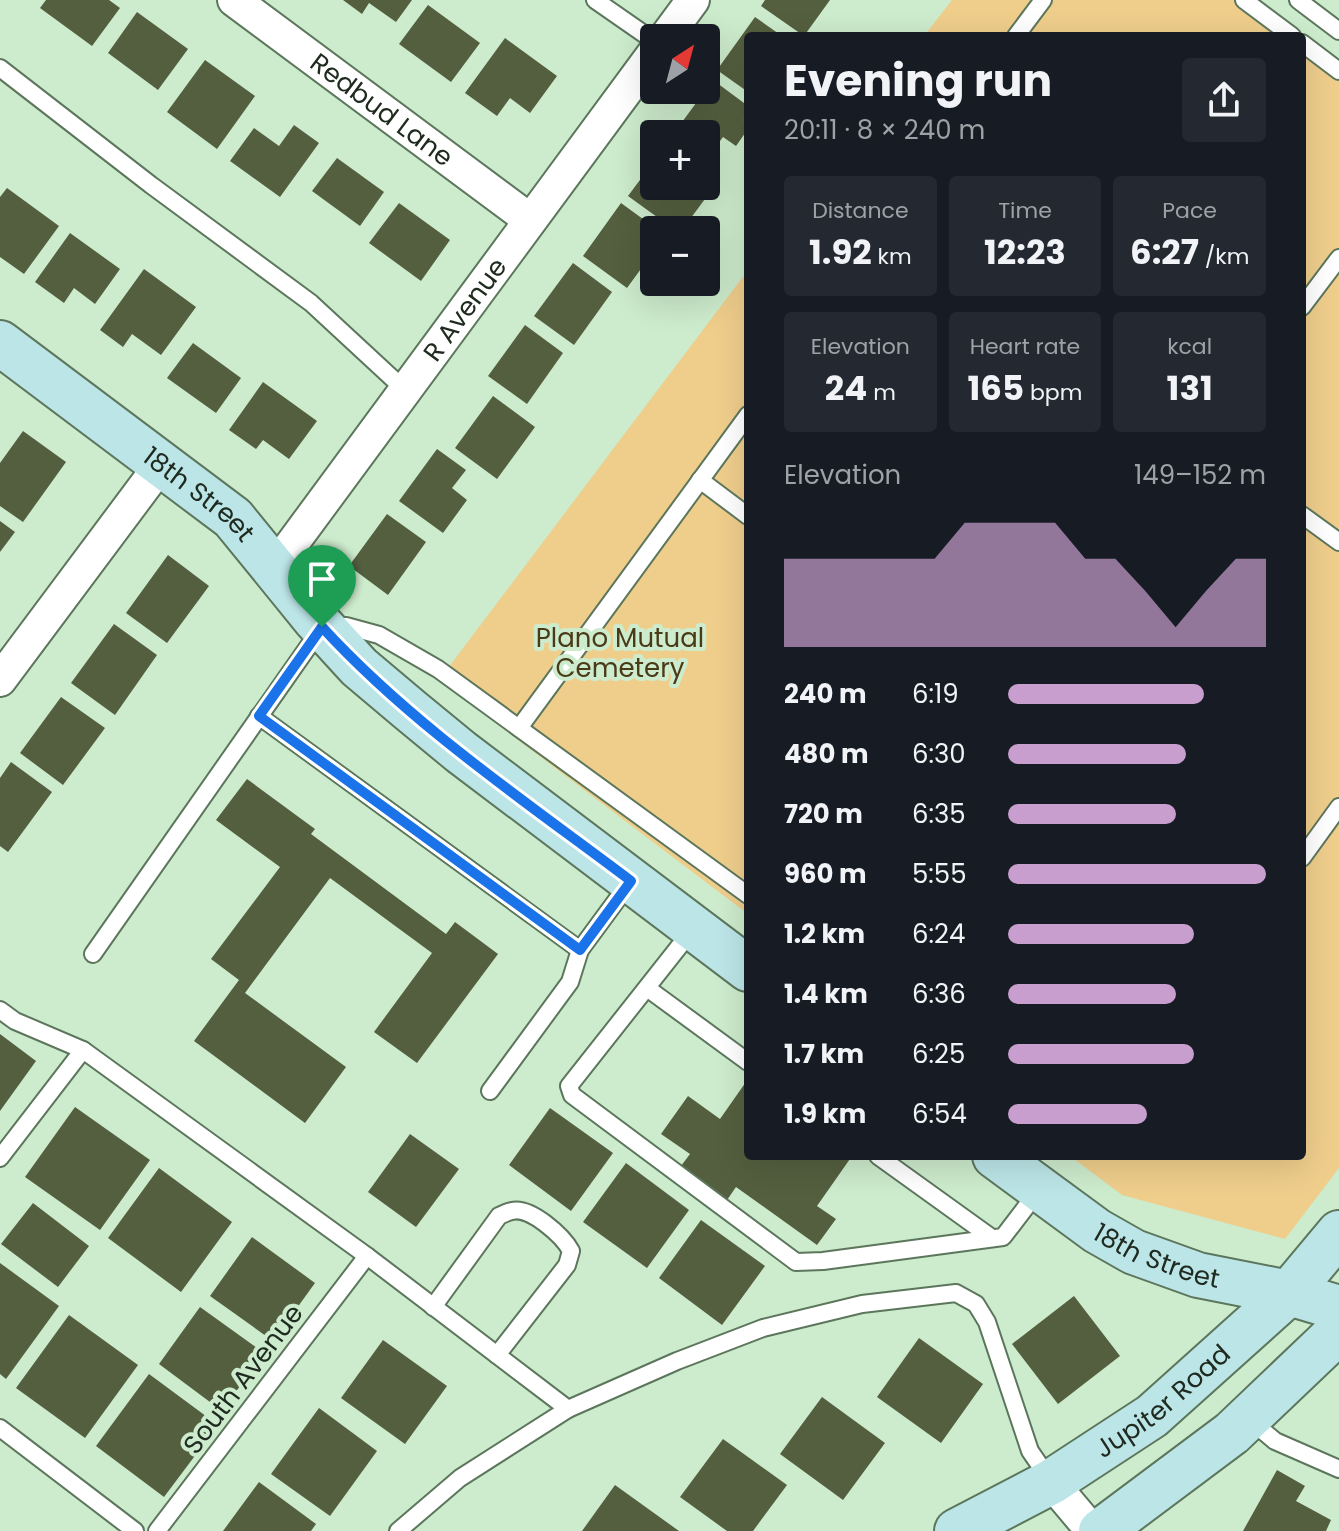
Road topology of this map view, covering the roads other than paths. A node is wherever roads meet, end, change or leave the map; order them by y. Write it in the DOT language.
graph roads {
  1 [pos="234,0"];
  2 [pos="595,0"];
  3 [pos="693,0"];
  4 [pos="1043,0"];
  5 [pos="1244,0"];
  6 [pos="1298,0"];
  7 [pos="675,24"];
  8 [pos="640,31"];
  9 [pos="1339,31"];
  10 [pos="1019,32"];
  11 [pos="1287,32"];
  12 [pos="1306,46"];
  13 [pos="0,68"];
  14 [pos="1339,71"];
  15 [pos="640,72"];
  16 [pos="530,220"];
  17 [pos="1339,258"];
  18 [pos="1306,302"];
  19 [pos="0,343"];
  20 [pos="405,390"];
  21 [pos="744,420"];
  22 [pos="162,463"];
  23 [pos="700,480"];
  24 [pos="744,513"];
  25 [pos="1306,518"];
  26 [pos="1339,542"];
  27 [pos="275,567"];
  28 [pos="322,627"];
  29 [pos="0,680"];
  30 [pos="259,716"];
  31 [pos="519,728"];
  32 [pos="1339,807"];
  33 [pos="1306,852"];
  34 [pos="631,881"];
  35 [pos="744,892"];
  36 [pos="694,928"];
  37 [pos="580,950"];
  38 [pos="93,954"];
  39 [pos="744,966"];
  40 [pos="647,988"];
  41 [pos="0,1010"];
  42 [pos="83,1050"];
  43 [pos="744,1059"];
  44 [pos="490,1091"];
  45 [pos="0,1158"];
  46 [pos="884,1160"];
  47 [pos="1000,1160"];
  48 [pos="1039,1189"];
  49 [pos="1339,1233"];
  50 [pos="992,1238"];
  51 [pos="367,1256"];
  52 [pos="1289,1293"];
  53 [pos="433,1307"];
  54 [pos="1339,1308"];
  55 [pos="1339,1331"];
  56 [pos="497,1355"];
  57 [pos="568,1409"];
  58 [pos="1248,1418"];
  59 [pos="0,1428"];
  60 [pos="1339,1469"];
  61 [pos="1051,1482"];
  62 [pos="135,1531"];
  63 [pos="157,1531"];
  64 [pos="398,1531"];
  65 [pos="957,1531"];
  66 [pos="1098,1531"];
  1 -- 16 [label="street, Redbud Lane"];
  2 -- 8 [label="lane"];
  3 -- 7 [label="street"];
  4 -- 10 [label="lane"];
  5 -- 11 [label="lane"];
  6 -- 9 [label="lane"];
  12 -- 14 [label="lane"];
  13 -- 20 [label="lane"];
  15 -- 16 [label="street, R Avenue"];
  16 -- 20 [label="street, R Avenue"];
  17 -- 18 [label="lane"];
  19 -- 22 [label="street, 18th Street"];
  20 -- 27 [label="street, R Avenue"];
  21 -- 23 [label="lane"];
  22 -- 27 [label="street, 18th Street"];
  22 -- 29 [label="street"];
  23 -- 24 [label="lane"];
  23 -- 31 [label="lane"];
  25 -- 26 [label="lane"];
  27 -- 28 [label="street, 18th Street"];
  28 -- 30 [label="lane"];
  28 -- 31 [label="lane"];
  28 -- 34 [label="street, 18th Street"];
  30 -- 37 [label="lane"];
  30 -- 38 [label="lane"];
  31 -- 35 [label="lane"];
  32 -- 33 [label="lane"];
  34 -- 36 [label="street, 18th Street"];
  34 -- 37 [label="lane"];
  36 -- 39 [label="street, 18th Street"];
  36 -- 40 [label="lane"];
  37 -- 44 [label="lane"];
  40 -- 43 [label="lane"];
  40 -- 50 [label="lane"];
  41 -- 42 [label="lane"];
  42 -- 45 [label="lane"];
  42 -- 51 [label="lane"];
  46 -- 50 [label="lane"];
  47 -- 48 [label="street, 18th Street"];
  48 -- 50 [label="lane"];
  48 -- 52 [label="street, 18th Street"];
  49 -- 52 [label="street, Jupiter Road"];
  51 -- 53 [label="lane"];
  51 -- 63 [label="lane, South Avenue"];
  52 -- 54 [label="street, 18th Street"];
  52 -- 61 [label="street, Jupiter Road"];
  53 -- 56 [label="lane"];
  53 -- 56 [label="lane"];
  55 -- 58 [label="street"];
  56 -- 57 [label="lane"];
  57 -- 61 [label="lane"];
  57 -- 64 [label="lane"];
  58 -- 60 [label="lane"];
  58 -- 66 [label="street"];
  59 -- 62 [label="lane"];
  61 -- 65 [label="street, Jupiter Road"];
  61 -- 66 [label="street"];
}
